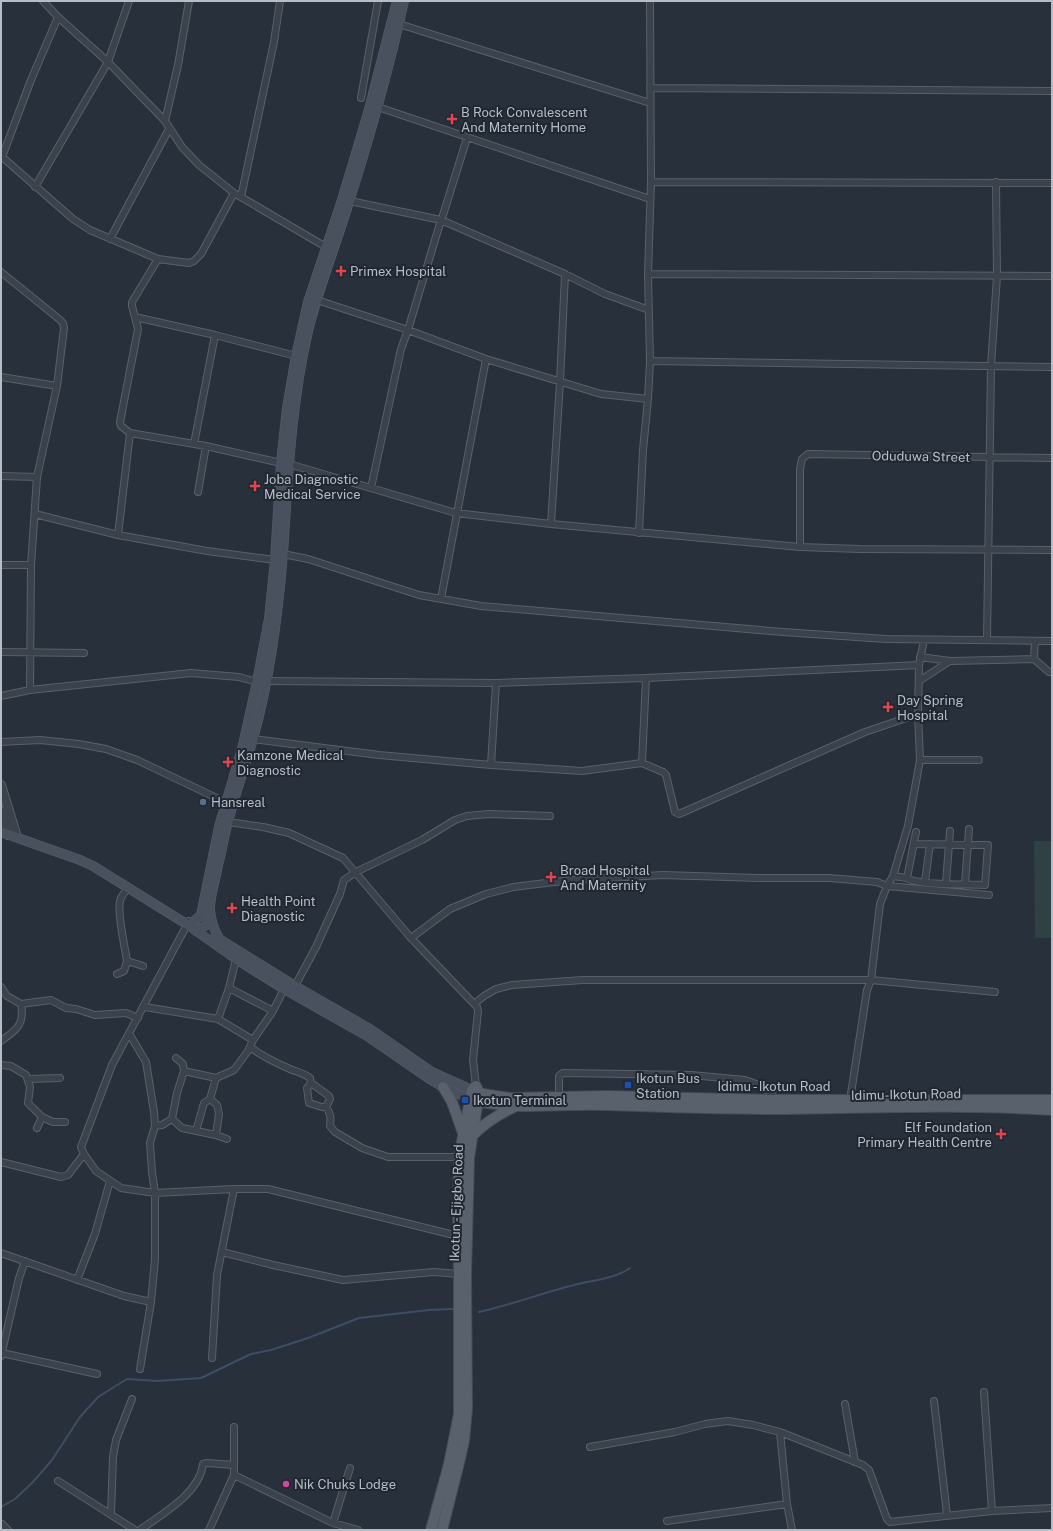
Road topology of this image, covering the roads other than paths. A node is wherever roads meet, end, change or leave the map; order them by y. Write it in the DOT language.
graph roads {
  1 [pos="43,1"];
  2 [pos="129,1"];
  3 [pos="189,1"];
  4 [pos="280,1"];
  5 [pos="378,1"];
  6 [pos="397,1"];
  7 [pos="404,1"];
  8 [pos="650,1"];
  9 [pos="58,17"];
  10 [pos="399,24"];
  11 [pos="108,62"];
  12 [pos="650,88"];
  13 [pos="1052,91"];
  14 [pos="361,98"];
  15 [pos="650,103"];
  16 [pos="378,107"];
  17 [pos="165,121"];
  18 [pos="170,130"];
  19 [pos="467,138"];
  20 [pos="2,157"];
  21 [pos="651,182"];
  22 [pos="996,182"];
  23 [pos="1052,183"];
  24 [pos="35,187"];
  25 [pos="234,193"];
  26 [pos="241,197"];
  27 [pos="650,199"];
  28 [pos="350,202"];
  29 [pos="442,218"];
  30 [pos="110,239"];
  31 [pos="326,247"];
  32 [pos="158,259"];
  33 [pos="1,272"];
  34 [pos="565,274"];
  35 [pos="648,274"];
  36 [pos="997,276"];
  37 [pos="1052,276"];
  38 [pos="317,300"];
  39 [pos="649,310"];
  40 [pos="135,318"];
  41 [pos="408,330"];
  42 [pos="215,335"];
  43 [pos="296,356"];
  44 [pos="486,359"];
  45 [pos="650,361"];
  46 [pos="991,366"];
  47 [pos="1052,367"];
  48 [pos="1,377"];
  49 [pos="560,382"];
  50 [pos="57,386"];
  51 [pos="294,388"];
  52 [pos="648,399"];
  53 [pos="130,433"];
  54 [pos="194,444"];
  55 [pos="206,446"];
  56 [pos="990,458"];
  57 [pos="1052,458"];
  58 [pos="285,463"];
  59 [pos="1,476"];
  60 [pos="38,477"];
  61 [pos="371,488"];
  62 [pos="198,492"];
  63 [pos="456,513"];
  64 [pos="34,514"];
  65 [pos="551,524"];
  66 [pos="639,533"];
  67 [pos="118,535"];
  68 [pos="800,547"];
  69 [pos="1052,550"];
  70 [pos="988,551"];
  71 [pos="279,557"];
  72 [pos="1,565"];
  73 [pos="31,565"];
  74 [pos="441,600"];
  75 [pos="924,640"];
  76 [pos="987,640"];
  77 [pos="1035,641"];
  78 [pos="1052,641"];
  79 [pos="1,652"];
  80 [pos="30,652"];
  81 [pos="84,653"];
  82 [pos="920,657"];
  83 [pos="1034,659"];
  84 [pos="950,661"];
  85 [pos="919,665"];
  86 [pos="1052,672"];
  87 [pos="646,678"];
  88 [pos="267,681"];
  89 [pos="919,681"];
  90 [pos="257,682"];
  91 [pos="496,683"];
  92 [pos="30,690"];
  93 [pos="1,696"];
  94 [pos="918,714"];
  95 [pos="253,739"];
  96 [pos="1,742"];
  97 [pos="920,760"];
  98 [pos="979,760"];
  99 [pos="642,763"];
  100 [pos="491,765"];
  101 [pos="1,785"];
  102 [pos="225,802"];
  103 [pos="1,811"];
  104 [pos="550,816"];
  105 [pos="228,822"];
  106 [pos="969,829"];
  107 [pos="950,831"];
  108 [pos="916,832"];
  109 [pos="9,833"];
  110 [pos="914,844"];
  111 [pos="930,844"];
  112 [pos="948,844"];
  113 [pos="967,845"];
  114 [pos="356,872"];
  115 [pos="893,876"];
  116 [pos="907,878"];
  117 [pos="925,882"];
  118 [pos="946,883"];
  119 [pos="965,884"];
  120 [pos="887,886"];
  121 [pos="128,888"];
  122 [pos="989,896"];
  123 [pos="211,919"];
  124 [pos="195,927"];
  125 [pos="411,938"];
  126 [pos="220,940"];
  127 [pos="236,959"];
  128 [pos="127,961"];
  129 [pos="143,966"];
  130 [pos="117,974"];
  131 [pos="871,980"];
  132 [pos="295,986"];
  133 [pos="1,987"];
  134 [pos="229,988"];
  135 [pos="284,988"];
  136 [pos="995,992"];
  137 [pos="21,1004"];
  138 [pos="474,1004"];
  139 [pos="145,1007"];
  140 [pos="273,1011"];
  141 [pos="138,1018"];
  142 [pos="218,1020"];
  143 [pos="130,1035"];
  144 [pos="253,1040"];
  145 [pos="1,1041"];
  146 [pos="250,1047"];
  147 [pos="176,1058"];
  148 [pos="1,1065"];
  149 [pos="184,1071"];
  150 [pos="60,1078"];
  151 [pos="216,1078"];
  152 [pos="28,1079"];
  153 [pos="311,1083"];
  154 [pos="443,1087"];
  155 [pos="475,1094"];
  156 [pos="559,1097"];
  157 [pos="210,1099"];
  158 [pos="775,1100"];
  159 [pos="850,1100"];
  160 [pos="1052,1100"];
  161 [pos="873,1103"];
  162 [pos="519,1105"];
  163 [pos="326,1107"];
  164 [pos="1052,1110"];
  165 [pos="42,1117"];
  166 [pos="172,1119"];
  167 [pos="65,1122"];
  168 [pos="155,1126"];
  169 [pos="37,1128"];
  170 [pos="196,1131"];
  171 [pos="216,1135"];
  172 [pos="468,1135"];
  173 [pos="227,1139"];
  174 [pos="84,1154"];
  175 [pos="460,1157"];
  176 [pos="1,1162"];
  177 [pos="110,1181"];
  178 [pos="234,1189"];
  179 [pos="155,1193"];
  180 [pos="458,1236"];
  181 [pos="222,1252"];
  182 [pos="1,1253"];
  183 [pos="25,1261"];
  184 [pos="460,1274"];
  185 [pos="77,1280"];
  186 [pos="151,1302"];
  187 [pos="1,1354"];
  188 [pos="212,1358"];
  189 [pos="140,1369"];
  190 [pos="97,1374"];
  191 [pos="984,1392"];
  192 [pos="132,1399"];
  193 [pos="934,1401"];
  194 [pos="845,1404"];
  195 [pos="234,1427"];
  196 [pos="780,1432"];
  197 [pos="590,1447"];
  198 [pos="855,1462"];
  199 [pos="234,1465"];
  200 [pos="350,1468"];
  201 [pos="234,1475"];
  202 [pos="58,1481"];
  203 [pos="787,1504"];
  204 [pos="1052,1508"];
  205 [pos="992,1510"];
  206 [pos="111,1514"];
  207 [pos="947,1516"];
  208 [pos="667,1521"];
  209 [pos="333,1523"];
  210 [pos="2,1524"];
  211 [pos="431,1528"];
  212 [pos="442,1529"];
  213 [pos="8,1530"];
  214 [pos="135,1530"];
  215 [pos="140,1530"];
  216 [pos="209,1530"];
  217 [pos="358,1530"];
  218 [pos="792,1530"];
  1 -- 9 [label="street"];
  2 -- 11 [label="street"];
  3 -- 17 [label="street"];
  4 -- 26 [label="street"];
  5 -- 14 [label="street"];
  6 -- 31 [label="main road"];
  7 -- 10 [label="main road"];
  8 -- 12 [label="street"];
  9 -- 11 [label="street"];
  9 -- 20 [label="street"];
  10 -- 15 [label="street"];
  10 -- 16 [label="main road"];
  11 -- 17 [label="street"];
  11 -- 24 [label="street"];
  12 -- 13 [label="street"];
  12 -- 15 [label="street"];
  15 -- 21 [label="street"];
  16 -- 19 [label="street"];
  16 -- 28 [label="main road"];
  17 -- 18 [label="street"];
  18 -- 25 [label="street"];
  18 -- 30 [label="street"];
  19 -- 27 [label="street"];
  19 -- 29 [label="street"];
  20 -- 24 [label="street"];
  21 -- 22 [label="street"];
  21 -- 27 [label="street"];
  22 -- 23 [label="street"];
  22 -- 36 [label="street"];
  24 -- 30 [label="street"];
  25 -- 26 [label="street"];
  25 -- 32 [label="street"];
  26 -- 31 [label="street"];
  27 -- 35 [label="street"];
  28 -- 29 [label="street"];
  28 -- 38 [label="main road"];
  29 -- 34 [label="street"];
  29 -- 41 [label="street"];
  30 -- 32 [label="street"];
  31 -- 43 [label="main road"];
  32 -- 40 [label="street"];
  33 -- 50 [label="street"];
  34 -- 39 [label="street"];
  34 -- 49 [label="street"];
  35 -- 36 [label="street"];
  35 -- 39 [label="street"];
  36 -- 37 [label="street"];
  36 -- 46 [label="street"];
  38 -- 41 [label="street"];
  38 -- 51 [label="main road"];
  39 -- 45 [label="street"];
  40 -- 42 [label="street"];
  40 -- 53 [label="street"];
  41 -- 44 [label="street"];
  41 -- 61 [label="street"];
  42 -- 43 [label="street"];
  42 -- 54 [label="street"];
  43 -- 51 [label="main road"];
  44 -- 49 [label="street"];
  44 -- 63 [label="street"];
  45 -- 46 [label="street"];
  45 -- 52 [label="street"];
  46 -- 47 [label="street"];
  46 -- 56 [label="street"];
  48 -- 50 [label="street"];
  49 -- 52 [label="street"];
  49 -- 65 [label="street"];
  50 -- 60 [label="street"];
  51 -- 58 [label="main road"];
  52 -- 66 [label="street"];
  53 -- 54 [label="street"];
  53 -- 67 [label="street"];
  54 -- 55 [label="street"];
  55 -- 58 [label="street"];
  55 -- 62 [label="street"];
  56 -- 57 [label="street, Oduduwa Street"];
  56 -- 68 [label="street, Oduduwa Street"];
  56 -- 70 [label="street"];
  58 -- 61 [label="street"];
  58 -- 71 [label="main road"];
  59 -- 60 [label="street"];
  60 -- 64 [label="street"];
  61 -- 63 [label="street"];
  63 -- 65 [label="street"];
  63 -- 74 [label="street"];
  64 -- 67 [label="street"];
  64 -- 73 [label="street"];
  65 -- 66 [label="street"];
  66 -- 68 [label="street"];
  67 -- 71 [label="street"];
  68 -- 70 [label="street"];
  69 -- 70 [label="street"];
  70 -- 76 [label="street"];
  71 -- 74 [label="street"];
  71 -- 88 [label="main road"];
  71 -- 90 [label="main road"];
  72 -- 73 [label="street"];
  73 -- 80 [label="street"];
  74 -- 75 [label="street"];
  75 -- 76 [label="street"];
  75 -- 82 [label="street"];
  76 -- 77 [label="street"];
  77 -- 78 [label="street"];
  77 -- 83 [label="street"];
  79 -- 80 [label="street"];
  80 -- 81 [label="street"];
  80 -- 92 [label="street"];
  82 -- 84 [label="street"];
  82 -- 85 [label="street"];
  83 -- 84 [label="street"];
  83 -- 86 [label="street"];
  84 -- 89 [label="street"];
  85 -- 87 [label="street"];
  85 -- 89 [label="street"];
  87 -- 91 [label="street"];
  87 -- 99 [label="street"];
  88 -- 91 [label="street"];
  88 -- 95 [label="main road"];
  89 -- 94 [label="street"];
  90 -- 92 [label="street"];
  90 -- 102 [label="main road"];
  91 -- 100 [label="street"];
  92 -- 93 [label="street"];
  94 -- 97 [label="street"];
  94 -- 99 [label="street"];
  95 -- 100 [label="street"];
  95 -- 105 [label="main road"];
  96 -- 102 [label="street"];
  97 -- 98 [label="street"];
  97 -- 115 [label="street"];
  99 -- 100 [label="street"];
  101 -- 109 [label="street"];
  102 -- 124 [label="main road"];
  103 -- 109 [label="street"];
  104 -- 114 [label="street"];
  105 -- 114 [label="street"];
  105 -- 123 [label="main road"];
  106 -- 113 [label="street"];
  107 -- 112 [label="street"];
  108 -- 110 [label="street"];
  109 -- 121 [label="main road"];
  109 -- 124 [label="main road"];
  110 -- 111 [label="street"];
  110 -- 116 [label="street"];
  111 -- 112 [label="street"];
  111 -- 117 [label="street"];
  112 -- 113 [label="street"];
  112 -- 118 [label="street"];
  113 -- 119 [label="street"];
  113 -- 119 [label="street"];
  114 -- 125 [label="street"];
  114 -- 132 [label="street"];
  115 -- 116 [label="street"];
  115 -- 120 [label="street"];
  116 -- 117 [label="street"];
  117 -- 118 [label="street"];
  118 -- 119 [label="street"];
  120 -- 122 [label="street"];
  120 -- 125 [label="street"];
  120 -- 131 [label="street"];
  121 -- 124 [label="main road"];
  121 -- 128 [label="street"];
  123 -- 124 [label="main road"];
  123 -- 126 [label="main road"];
  124 -- 126 [label="main road"];
  124 -- 127 [label="main road"];
  124 -- 139 [label="street"];
  125 -- 138 [label="street"];
  126 -- 132 [label="main road"];
  127 -- 134 [label="street"];
  127 -- 135 [label="main road"];
  128 -- 129 [label="street"];
  128 -- 130 [label="street"];
  131 -- 136 [label="street"];
  131 -- 138 [label="street"];
  131 -- 159 [label="street"];
  132 -- 155 [label="main road"];
  133 -- 137 [label="street"];
  134 -- 140 [label="street"];
  134 -- 142 [label="street"];
  135 -- 140 [label="street"];
  135 -- 154 [label="main road"];
  137 -- 141 [label="street"];
  137 -- 145 [label="street"];
  138 -- 155 [label="street"];
  139 -- 141 [label="street"];
  139 -- 142 [label="street"];
  140 -- 144 [label="street"];
  141 -- 143 [label="street"];
  142 -- 144 [label="street"];
  143 -- 168 [label="street"];
  143 -- 174 [label="street"];
  144 -- 146 [label="street"];
  146 -- 151 [label="street"];
  146 -- 153 [label="street"];
  147 -- 149 [label="street"];
  148 -- 152 [label="street"];
  149 -- 151 [label="street"];
  149 -- 166 [label="street"];
  150 -- 152 [label="street"];
  151 -- 157 [label="street"];
  152 -- 165 [label="street"];
  153 -- 163 [label="street"];
  153 -- 163 [label="street"];
  154 -- 155 [label="main road"];
  154 -- 172 [label="main road"];
  155 -- 156 [label="main road, Idimu - Ikotun Road"];
  155 -- 162 [label="main road, Idimu-Ikotun Road"];
  155 -- 172 [label="main road, Ikotun - Ejigbo Road"];
  156 -- 158 [label="main road, Idimu - Ikotun Road"];
  156 -- 158 [label="street"];
  157 -- 170 [label="street"];
  157 -- 171 [label="street"];
  158 -- 159 [label="main road, Idimu - Ikotun Road"];
  159 -- 161 [label="main road, Idimu - Ikotun Road"];
  160 -- 161 [label="main road, Idimu - Ikotun Road"];
  161 -- 162 [label="main road, Idimu-Ikotun Road"];
  161 -- 164 [label="main road, Idimu-Ikotun Road"];
  162 -- 172 [label="main road"];
  163 -- 175 [label="street"];
  165 -- 167 [label="street"];
  165 -- 169 [label="street"];
  166 -- 168 [label="street"];
  166 -- 170 [label="street"];
  168 -- 179 [label="street"];
  170 -- 171 [label="street"];
  171 -- 173 [label="street"];
  172 -- 175 [label="main road, Ikotun - Ejigbo Road"];
  172 -- 212 [label="main road, Ikotun - Ejigbo Road"];
  174 -- 176 [label="street"];
  174 -- 177 [label="street"];
  175 -- 180 [label="main road, Ikotun - Ejigbo Road"];
  177 -- 179 [label="street"];
  177 -- 185 [label="street"];
  178 -- 179 [label="street"];
  178 -- 180 [label="street"];
  178 -- 181 [label="street"];
  179 -- 186 [label="street"];
  180 -- 184 [label="main road, Ikotun - Ejigbo Road"];
  181 -- 184 [label="street"];
  181 -- 188 [label="street"];
  182 -- 183 [label="street"];
  183 -- 185 [label="street"];
  183 -- 187 [label="street"];
  184 -- 211 [label="main road, Ikotun - Ejigbo Road"];
  185 -- 186 [label="street"];
  186 -- 189 [label="street"];
  187 -- 190 [label="street"];
  191 -- 205 [label="street"];
  192 -- 206 [label="street"];
  193 -- 207 [label="street"];
  194 -- 198 [label="street"];
  195 -- 199 [label="street"];
  196 -- 197 [label="street"];
  196 -- 198 [label="street"];
  196 -- 203 [label="street"];
  198 -- 207 [label="street"];
  199 -- 201 [label="street"];
  199 -- 215 [label="street"];
  200 -- 209 [label="street"];
  201 -- 209 [label="street"];
  201 -- 216 [label="street"];
  202 -- 206 [label="street"];
  203 -- 208 [label="street"];
  203 -- 218 [label="street"];
  204 -- 205 [label="street"];
  205 -- 207 [label="street"];
  206 -- 214 [label="street"];
  209 -- 217 [label="street"];
  210 -- 213 [label="street"];
  211 -- 212 [label="main road"];
}
